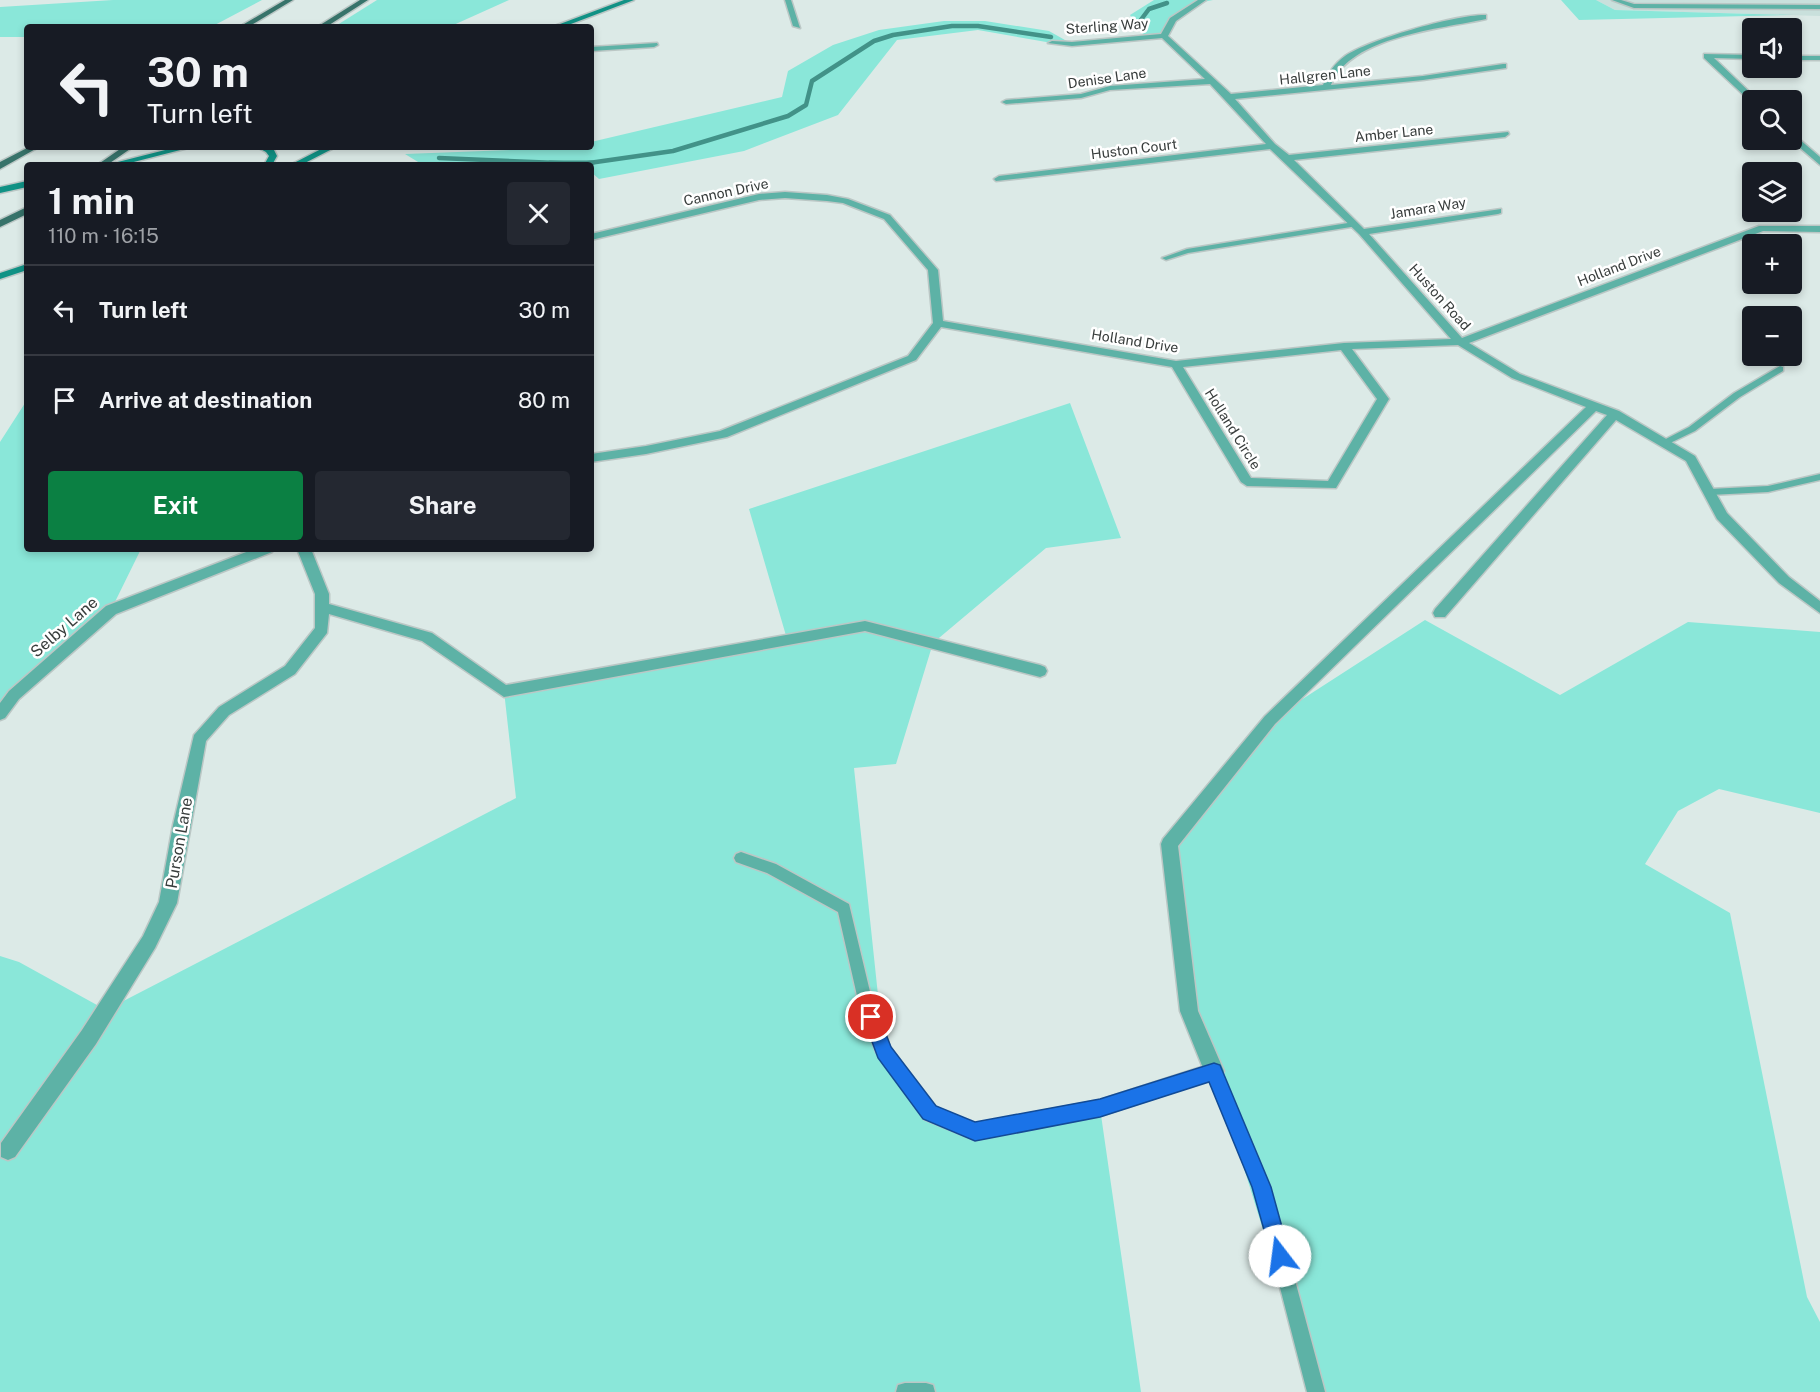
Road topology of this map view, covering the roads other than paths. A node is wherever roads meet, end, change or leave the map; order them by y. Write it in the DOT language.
graph roads {
  1 [pos="290,0"];
  2 [pos="364,0"];
  3 [pos="631,0"];
  4 [pos="788,0"];
  5 [pos="1203,0"];
  6 [pos="1615,0"];
  7 [pos="1744,0"];
  8 [pos="641,2"];
  9 [pos="1756,6"];
  10 [pos="1820,7"];
  11 [pos="1483,17"];
  12 [pos="248,24"];
  13 [pos="326,24"];
  14 [pos="564,24"];
  15 [pos="585,24"];
  16 [pos="797,26"];
  17 [pos="1164,36"];
  18 [pos="1052,43"];
  19 [pos="654,45"];
  20 [pos="594,49"];
  21 [pos="1742,57"];
  22 [pos="1802,58"];
  23 [pos="1820,58"];
  24 [pos="1503,66"];
  25 [pos="1212,81"];
  26 [pos="1326,88"];
  27 [pos="1743,90"];
  28 [pos="1229,98"];
  29 [pos="1006,102"];
  30 [pos="1505,135"];
  31 [pos="1802,145"];
  32 [pos="1272,146"];
  33 [pos="29,150"];
  34 [pos="124,150"];
  35 [pos="175,150"];
  36 [pos="326,150"];
  37 [pos="1287,158"];
  38 [pos="105,162"];
  39 [pos="123,162"];
  40 [pos="300,162"];
  41 [pos="1820,162"];
  42 [pos="0,166"];
  43 [pos="999,179"];
  44 [pos="24,185"];
  45 [pos="0,190"];
  46 [pos="1498,211"];
  47 [pos="24,212"];
  48 [pos="0,224"];
  49 [pos="1358,228"];
  50 [pos="1820,229"];
  51 [pos="594,236"];
  52 [pos="1166,258"];
  53 [pos="24,268"];
  54 [pos="0,276"];
  55 [pos="938,323"];
  56 [pos="1460,342"];
  57 [pos="1344,346"];
  58 [pos="1176,364"];
  59 [pos="1780,369"];
  60 [pos="1594,406"];
  61 [pos="1615,414"];
  62 [pos="1663,443"];
  63 [pos="594,458"];
  64 [pos="1820,477"];
  65 [pos="1710,492"];
  66 [pos="259,552"];
  67 [pos="305,552"];
  68 [pos="322,608"];
  69 [pos="1820,608"];
  70 [pos="1440,613"];
  71 [pos="1040,671"];
  72 [pos="0,714"];
  73 [pos="741,858"];
  74 [pos="1214,1071"];
  75 [pos="8,1150"];
  76 [pos="905,1392"];
  77 [pos="926,1392"];
  78 [pos="1316,1392"];
  1 -- 12 [label="main road"];
  2 -- 13 [label="main road"];
  3 -- 14 [label="main road"];
  4 -- 16 [label="street"];
  5 -- 17 [label="street"];
  6 -- 9 [label="lane"];
  7 -- 9 [label="lane"];
  8 -- 15 [label="main road"];
  9 -- 10 [label="lane"];
  11 -- 26 [label="street"];
  17 -- 18 [label="street, Sterling Way"];
  17 -- 25 [label="street, Huston Road"];
  19 -- 20 [label="street"];
  21 -- 27 [label="street"];
  22 -- 23 [label="street"];
  24 -- 26 [label="street, Hallgren Lane"];
  25 -- 28 [label="street, Huston Road"];
  25 -- 29 [label="street, Denise Lane"];
  26 -- 28 [label="street, Hallgren Lane"];
  28 -- 32 [label="street, Huston Road"];
  30 -- 37 [label="street, Amber Lane"];
  31 -- 41 [label="street"];
  32 -- 37 [label="street, Huston Road"];
  32 -- 43 [label="street, Huston Court"];
  33 -- 42 [label="main road"];
  34 -- 38 [label="main road"];
  35 -- 39 [label="main road"];
  36 -- 40 [label="main road"];
  37 -- 49 [label="street, Huston Road"];
  44 -- 45 [label="main road"];
  46 -- 49 [label="street, Jamara Way"];
  47 -- 48 [label="main road"];
  49 -- 52 [label="lane"];
  49 -- 56 [label="street, Huston Road"];
  50 -- 56 [label="street, Holland Drive"];
  51 -- 55 [label="street, Cannon Drive"];
  53 -- 54 [label="main road"];
  55 -- 58 [label="street, Holland Drive"];
  55 -- 63 [label="street"];
  56 -- 57 [label="street, Holland Drive"];
  56 -- 60 [label="street, Huston Road"];
  57 -- 58 [label="street, Holland Drive"];
  57 -- 58 [label="street, Holland Circle"];
  59 -- 62 [label="lane"];
  60 -- 61 [label="street, Huston Road"];
  60 -- 74 [label="street"];
  61 -- 62 [label="street, Huston Road"];
  61 -- 70 [label="street"];
  62 -- 65 [label="street, Huston Road"];
  64 -- 65 [label="lane"];
  65 -- 69 [label="street, Huston Road"];
  66 -- 72 [label="street, Selby Lane"];
  67 -- 68 [label="street, Purson Lane"];
  68 -- 71 [label="street"];
  68 -- 75 [label="street, Purson Lane"];
  73 -- 74 [label="lane"];
  74 -- 78 [label="lane"];
  76 -- 77 [label="lane"];
}
